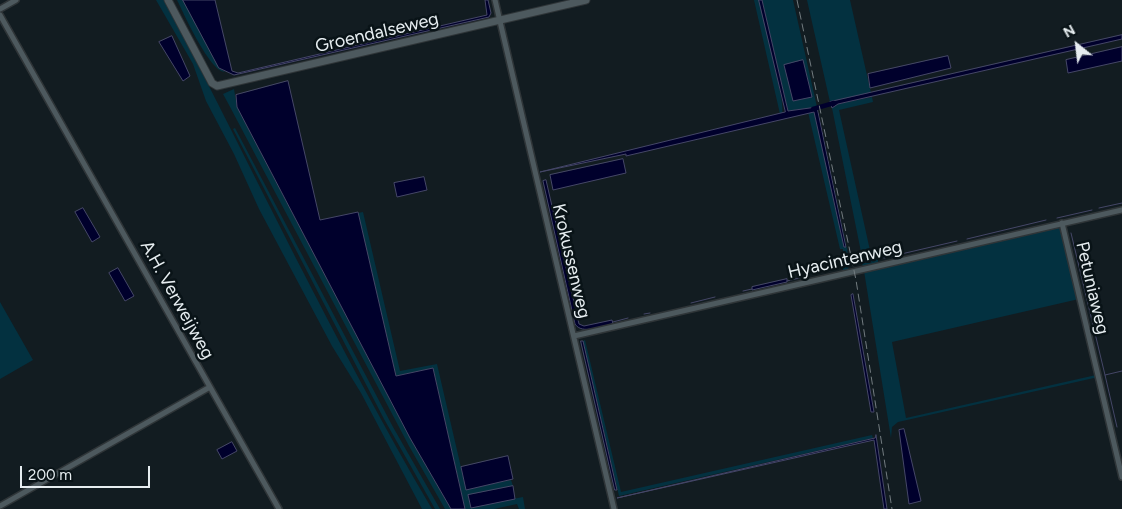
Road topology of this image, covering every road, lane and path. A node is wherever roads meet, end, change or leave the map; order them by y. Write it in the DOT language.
graph roads {
  1 [pos="16,0"];
  2 [pos="168,0"];
  3 [pos="495,0"];
  4 [pos="586,0"];
  5 [pos="0,9"];
  6 [pos="0,15"];
  7 [pos="500,20"];
  8 [pos="205,68"];
  9 [pos="212,77"];
  10 [pos="234,81"];
  11 [pos="217,86"];
  12 [pos="1122,210"];
  13 [pos="1062,223"];
  14 [pos="574,336"];
  15 [pos="210,388"];
  16 [pos="1122,477"];
  17 [pos="0,506"];
  18 [pos="279,509"];
  19 [pos="614,509"];
  1 -- 5 [label="street"];
  2 -- 8 [label="street"];
  3 -- 7 [label="street, Krokussenweg"];
  4 -- 7 [label="street, Groendalseweg"];
  6 -- 15 [label="street, A.H. Verweijweg"];
  7 -- 10 [label="street, Groendalseweg"];
  7 -- 14 [label="street, Krokussenweg"];
  8 -- 9 [label="street"];
  8 -- 11 [label="street"];
  9 -- 10 [label="street, Groendalseweg"];
  9 -- 11 [label="street"];
  10 -- 11 [label="street, Groendalseweg"];
  12 -- 13 [label="street, Hyacintenweg"];
  13 -- 14 [label="street, Hyacintenweg"];
  13 -- 16 [label="street, Petuniaweg"];
  14 -- 19 [label="street, Krokussenweg"];
  15 -- 17 [label="street"];
  15 -- 18 [label="street, A.H. Verweijweg"];
}
